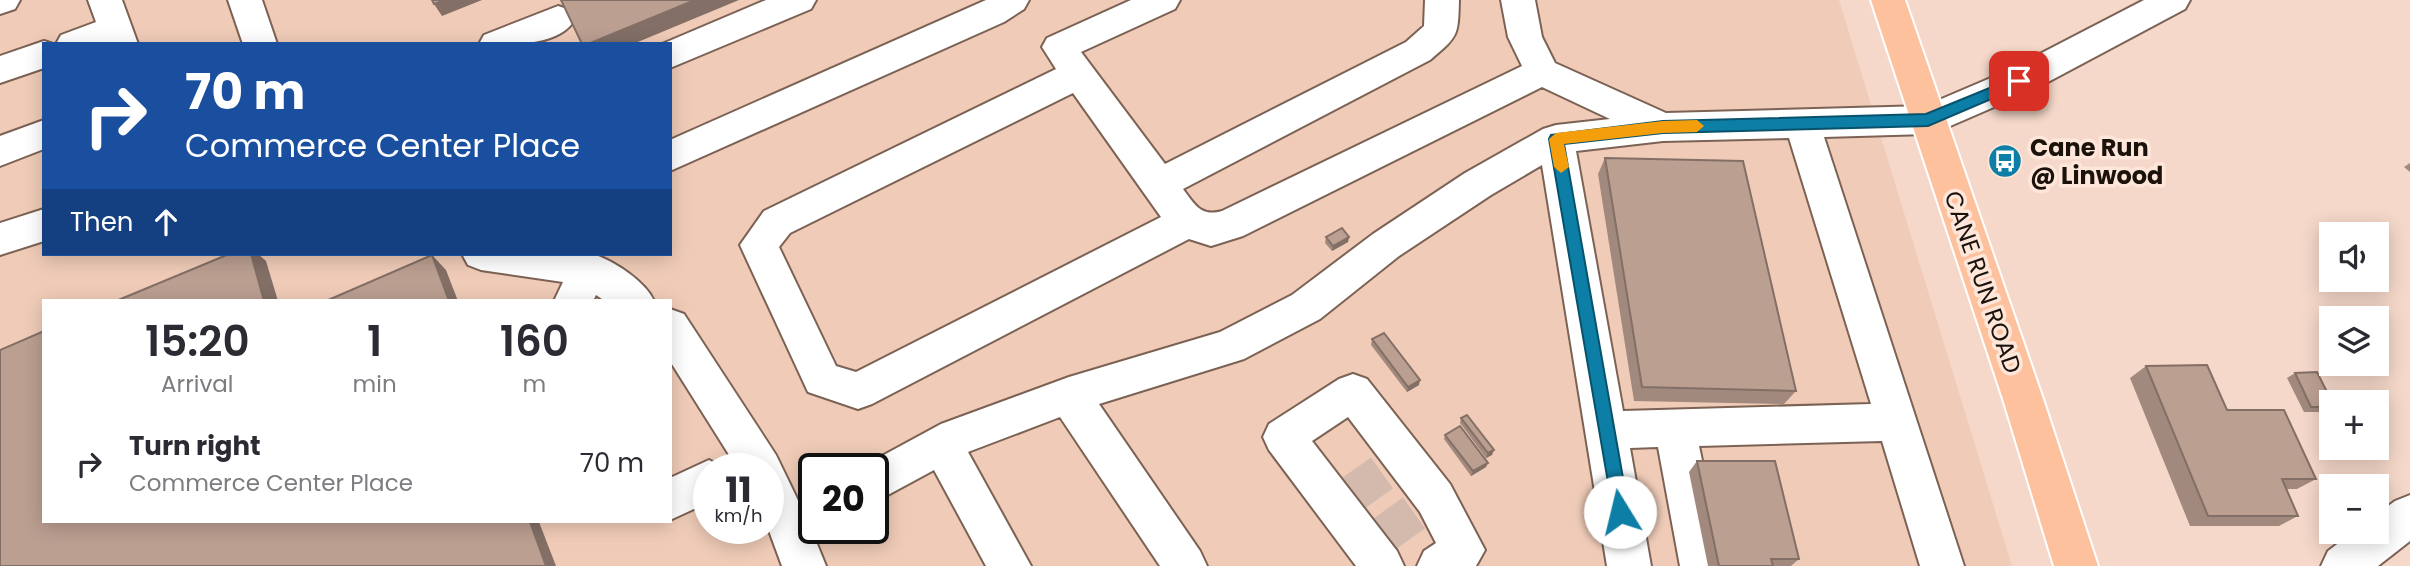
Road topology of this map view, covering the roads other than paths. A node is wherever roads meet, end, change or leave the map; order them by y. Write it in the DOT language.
graph roads {
  1 [pos="245,0"];
  2 [pos="799,0"];
  3 [pos="1012,0"];
  4 [pos="1163,0"];
  5 [pos="1441,0"];
  6 [pos="1518,0"];
  7 [pos="1888,0"];
  8 [pos="2173,0"];
  9 [pos="558,19"];
  10 [pos="114,24"];
  11 [pos="77,42"];
  12 [pos="259,42"];
  13 [pos="501,42"];
  14 [pos="672,54"];
  15 [pos="42,55"];
  16 [pos="0,70"];
  17 [pos="1542,72"];
  18 [pos="1079,74"];
  19 [pos="1928,120"];
  20 [pos="1802,123"];
  21 [pos="1663,127"];
  22 [pos="42,135"];
  23 [pos="1546,145"];
  24 [pos="0,151"];
  25 [pos="672,155"];
  26 [pos="1159,184"];
  27 [pos="1186,222"];
  28 [pos="42,226"];
  29 [pos="0,239"];
  30 [pos="488,256"];
  31 [pos="582,285"];
  32 [pos="628,299"];
  33 [pos="672,329"];
  34 [pos="1069,395"];
  35 [pos="1897,422"];
  36 [pos="1675,428"];
  37 [pos="1607,430"];
  38 [pos="941,443"];
  39 [pos="743,453"];
  40 [pos="889,474"];
  41 [pos="693,488"];
  42 [pos="672,499"];
  43 [pos="784,512"];
  44 [pos="2410,515"];
  45 [pos="798,531"];
  46 [pos="1377,549"];
  47 [pos="1009,566"];
  48 [pos="1185,566"];
  49 [pos="1439,566"];
  50 [pos="1629,566"];
  51 [pos="1702,566"];
  52 [pos="1942,566"];
  53 [pos="2076,566"];
  54 [pos="2343,566"];
  1 -- 12 [label="street"];
  2 -- 14 [label="street"];
  3 -- 25 [label="street"];
  4 -- 18 [label="street"];
  5 -- 26 [label="street"];
  6 -- 17 [label="street"];
  7 -- 19 [label="main road, CANE RUN ROAD"];
  8 -- 19 [label="street"];
  9 -- 13 [label="street"];
  10 -- 11 [label="street"];
  15 -- 16 [label="street"];
  17 -- 21 [label="street"];
  17 -- 27 [label="street"];
  18 -- 26 [label="street"];
  18 -- 27 [label="street"];
  19 -- 20 [label="street"];
  19 -- 53 [label="main road, CANE RUN ROAD"];
  20 -- 21 [label="street"];
  20 -- 35 [label="street"];
  21 -- 23 [label="street"];
  22 -- 24 [label="street"];
  23 -- 34 [label="street"];
  23 -- 37 [label="street"];
  26 -- 27 [label="street"];
  28 -- 29 [label="street"];
  30 -- 31 [label="street"];
  31 -- 32 [label="street"];
  33 -- 39 [label="street"];
  34 -- 38 [label="street"];
  34 -- 48 [label="street"];
  35 -- 36 [label="street"];
  35 -- 52 [label="street"];
  36 -- 37 [label="street"];
  36 -- 51 [label="street"];
  37 -- 50 [label="street"];
  38 -- 40 [label="street"];
  38 -- 47 [label="street"];
  41 -- 42 [label="street"];
  43 -- 45 [label="street"];
  44 -- 54 [label="street"];
  46 -- 49 [label="street"];
}
